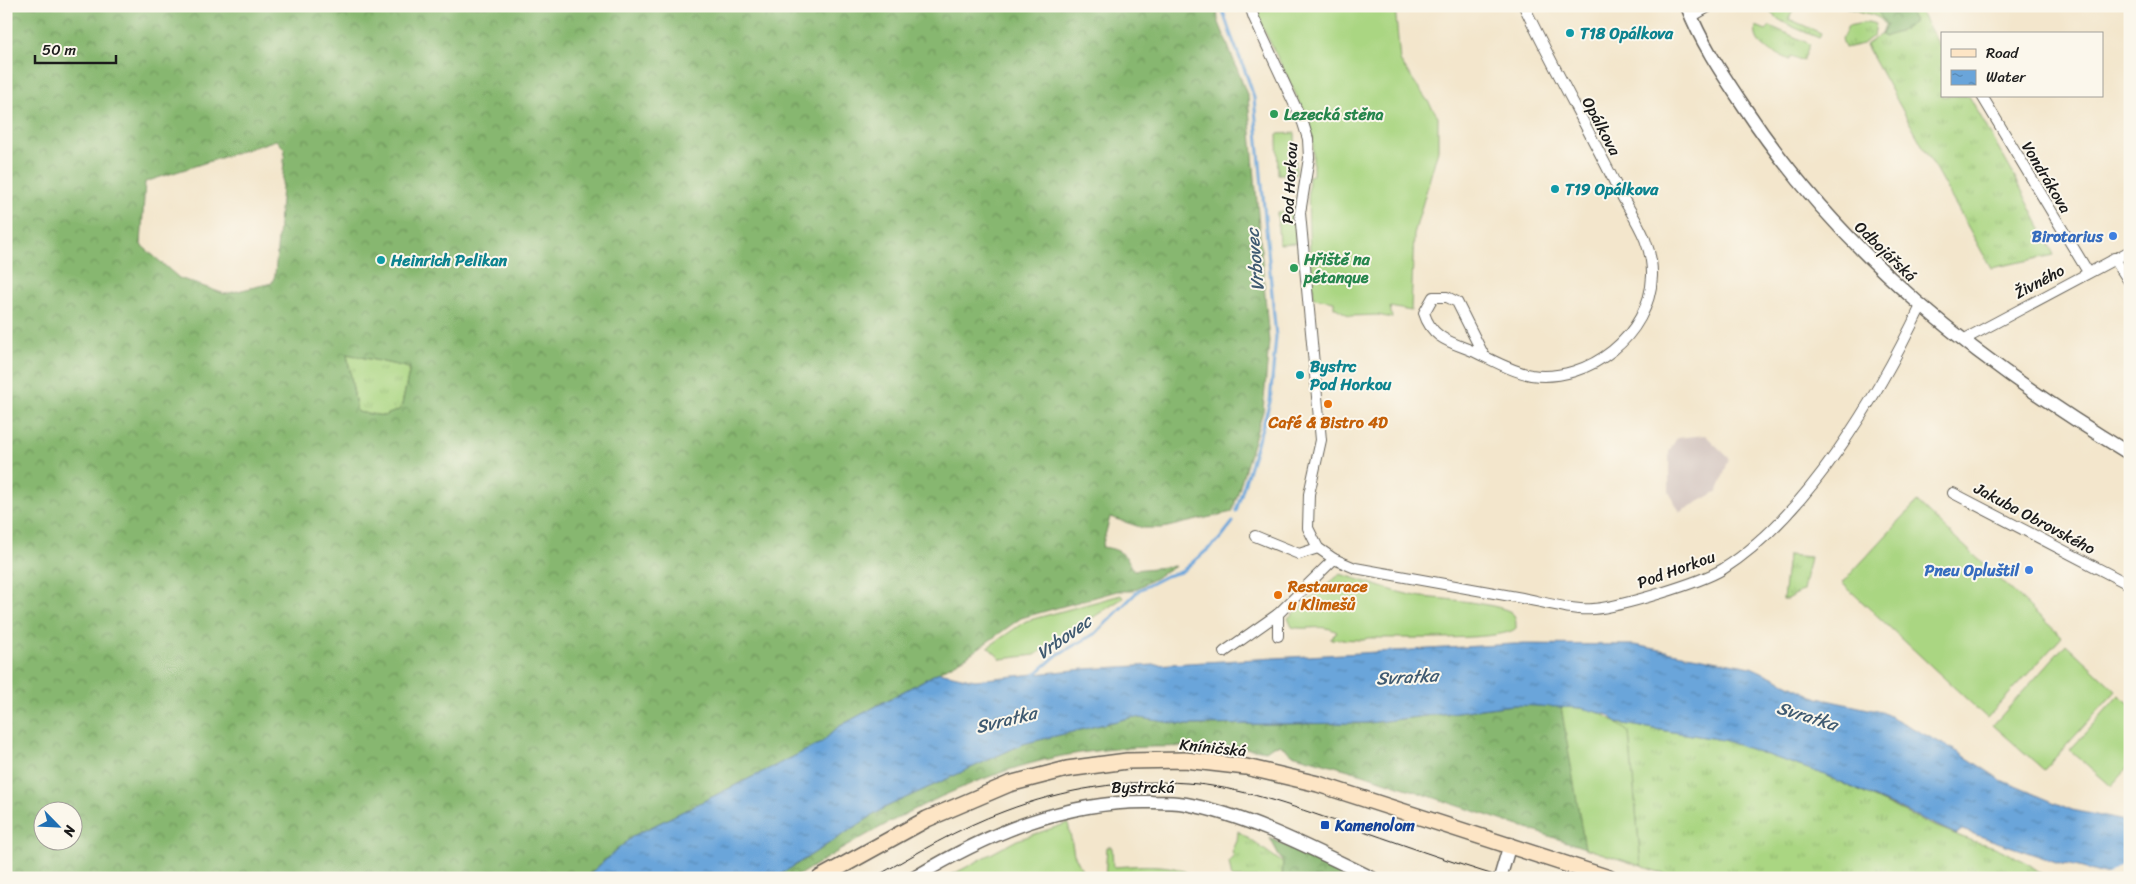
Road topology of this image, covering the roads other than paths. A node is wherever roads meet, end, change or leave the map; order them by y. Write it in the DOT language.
graph roads {
  1 [pos="1250,6"];
  2 [pos="1524,6"];
  3 [pos="1710,6"];
  4 [pos="1689,12"];
  5 [pos="1983,98"];
  6 [pos="2130,251"];
  7 [pos="2114,258"];
  8 [pos="2088,272"];
  9 [pos="2130,283"];
  10 [pos="1921,306"];
  11 [pos="1963,340"];
  12 [pos="1484,356"];
  13 [pos="2130,454"];
  14 [pos="1953,492"];
  15 [pos="1255,536"];
  16 [pos="1318,548"];
  17 [pos="1334,559"];
  18 [pos="2130,585"];
  19 [pos="1278,614"];
  20 [pos="1278,636"];
  21 [pos="1224,652"];
  22 [pos="1510,844"];
  23 [pos="820,878"];
  24 [pos="914,878"];
  25 [pos="1372,878"];
  26 [pos="1500,878"];
  27 [pos="1610,878"];
  1 -- 16 [label="street, Pod Horkou"];
  2 -- 12 [label="street, Opálkova"];
  3 -- 4 [label="street"];
  4 -- 10 [label="street, Odbojářská"];
  5 -- 8 [label="street, Vondrákova"];
  6 -- 7 [label="street, Živného"];
  7 -- 8 [label="street, Živného"];
  7 -- 9 [label="street"];
  8 -- 11 [label="street, Živného"];
  10 -- 11 [label="street, Odbojářská"];
  10 -- 17 [label="street, Pod Horkou"];
  11 -- 13 [label="street, Odbojářská"];
  12 -- 12 [label="street, Opálkova"];
  14 -- 18 [label="street, Jakuba Obrovského"];
  15 -- 16 [label="street"];
  16 -- 17 [label="street, Pod Horkou"];
  17 -- 19 [label="street"];
  19 -- 20 [label="street"];
  19 -- 21 [label="street"];
  22 -- 23 [label="main road, Kníničská"];
  22 -- 26 [label="street"];
  22 -- 27 [label="main road, Kníničská"];
  24 -- 25 [label="street, Bystrcká"];
}
